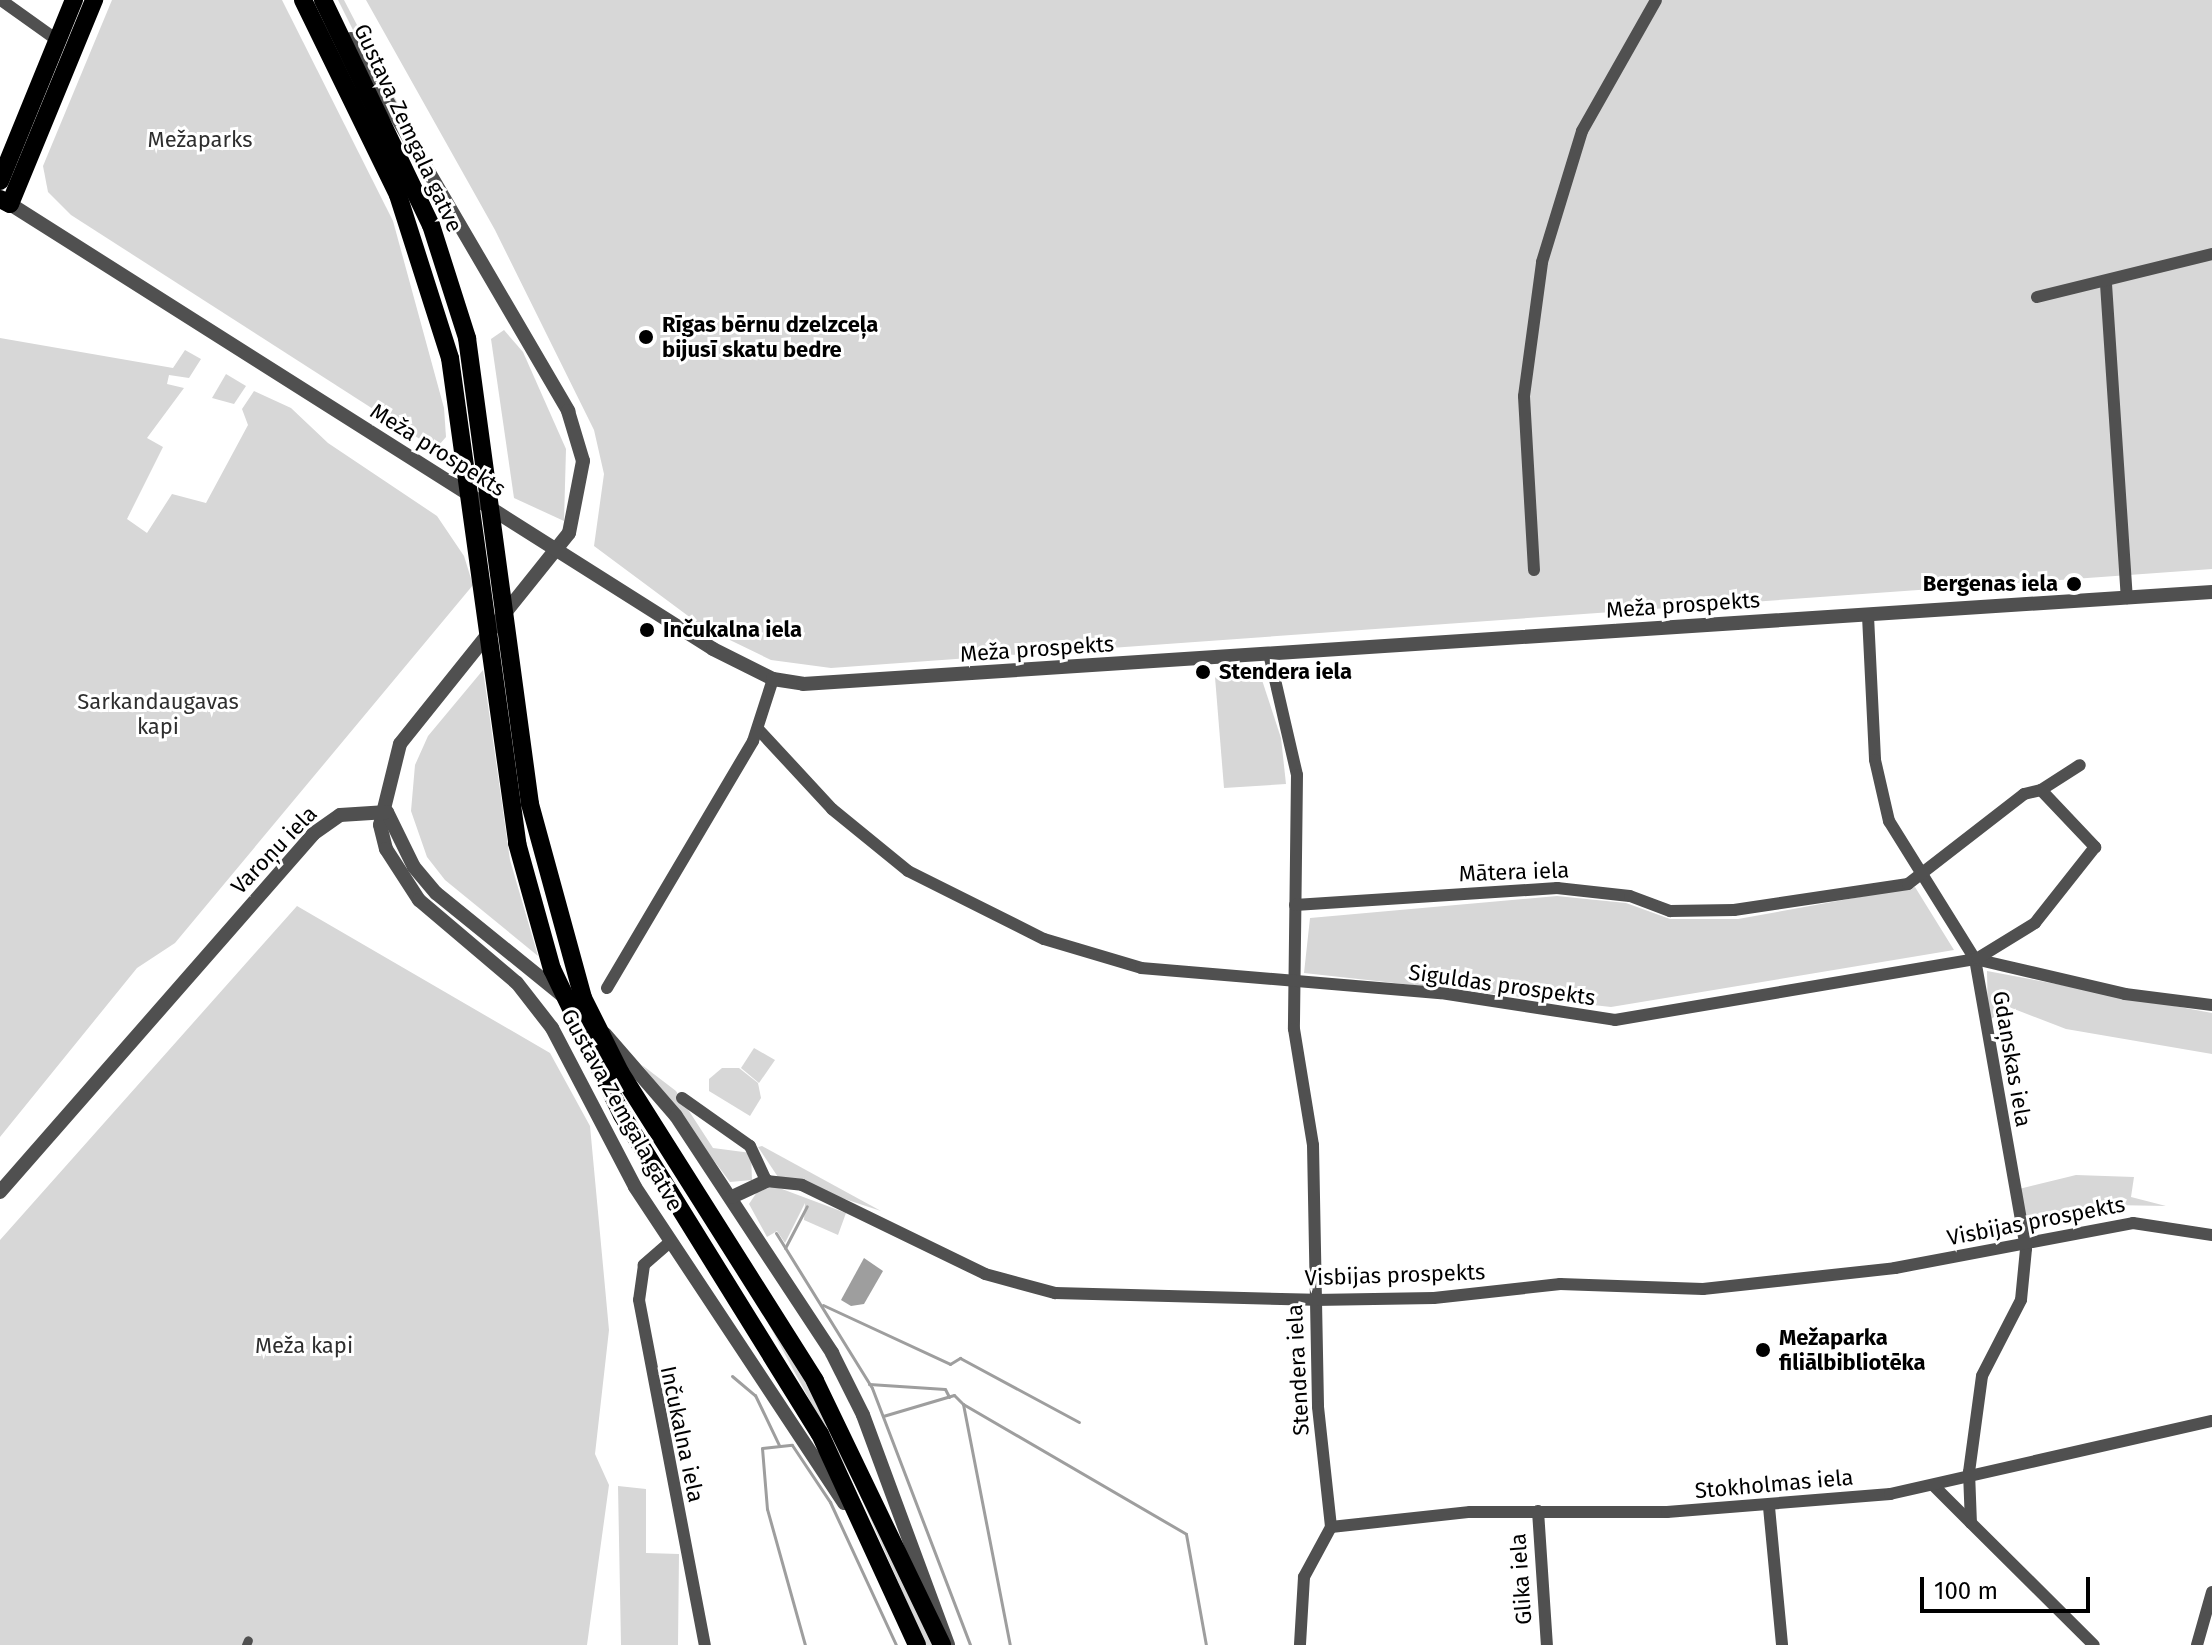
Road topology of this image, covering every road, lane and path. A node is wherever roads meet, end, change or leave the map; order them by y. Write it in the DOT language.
graph roads {
  1 [pos="1,0"];
  2 [pos="74,0"];
  3 [pos="94,0"];
  4 [pos="303,0"];
  5 [pos="323,0"];
  6 [pos="330,0"];
  7 [pos="1656,0"];
  8 [pos="57,40"];
  9 [pos="0,181"];
  10 [pos="5,202"];
  11 [pos="2212,254"];
  12 [pos="2106,284"];
  13 [pos="2037,297"];
  14 [pos="553,549"];
  15 [pos="1534,570"];
  16 [pos="2212,592"];
  17 [pos="2127,598"];
  18 [pos="1868,616"];
  19 [pos="1270,658"];
  20 [pos="773,679"];
  21 [pos="758,729"];
  22 [pos="2080,765"];
  23 [pos="2041,790"];
  24 [pos="387,812"];
  25 [pos="1919,876"];
  26 [pos="1295,905"];
  27 [pos="1975,959"];
  28 [pos="1293,983"];
  29 [pos="607,988"];
  30 [pos="2212,1005"];
  31 [pos="622,1052"];
  32 [pos="582,1086"];
  33 [pos="682,1098"];
  34 [pos="766,1181"];
  35 [pos="0,1192"];
  36 [pos="732,1197"];
  37 [pos="2212,1235"];
  38 [pos="670,1242"];
  39 [pos="2025,1243"];
  40 [pos="1314,1300"];
  41 [pos="2212,1421"];
  42 [pos="1968,1479"];
  43 [pos="1934,1486"];
  44 [pos="1769,1507"];
  45 [pos="1538,1511"];
  46 [pos="1971,1523"];
  47 [pos="1331,1527"];
  48 [pos="894,1589"];
  49 [pos="2212,1592"];
  50 [pos="705,1645"];
  51 [pos="917,1645"];
  52 [pos="942,1645"];
  53 [pos="948,1645"];
  54 [pos="1300,1645"];
  55 [pos="1547,1645"];
  56 [pos="1782,1645"];
  57 [pos="2094,1645"];
  58 [pos="2197,1645"];
  1 -- 8 [label="street"];
  2 -- 8 [label="main road"];
  3 -- 10 [label="main road"];
  4 -- 48 [label="main road, Gustava Zemgala gatve"];
  5 -- 52 [label="main road, Gustava Zemgala gatve"];
  6 -- 14 [label="street"];
  7 -- 15 [label="street"];
  8 -- 9 [label="main road"];
  10 -- 14 [label="street, Meža prospekts"];
  11 -- 12 [label="street"];
  12 -- 13 [label="street"];
  12 -- 17 [label="street"];
  14 -- 20 [label="street, Meža prospekts"];
  14 -- 24 [label="street"];
  16 -- 17 [label="street, Meža prospekts"];
  17 -- 18 [label="street, Meža prospekts"];
  18 -- 19 [label="street, Meža prospekts"];
  18 -- 25 [label="street, Gdaņskas iela"];
  19 -- 20 [label="street, Meža prospekts"];
  19 -- 26 [label="street, Stendera iela"];
  20 -- 21 [label="street"];
  21 -- 28 [label="street, Siguldas prospekts"];
  21 -- 29 [label="street"];
  22 -- 23 [label="street"];
  23 -- 25 [label="street"];
  23 -- 27 [label="street"];
  24 -- 31 [label="street, Gustava Zemgala gatve"];
  24 -- 32 [label="street, Gustava Zemgala gatve"];
  24 -- 35 [label="street, Varoņu iela"];
  25 -- 26 [label="street, Mātera iela"];
  25 -- 27 [label="street, Gdaņskas iela"];
  26 -- 28 [label="street, Stendera iela"];
  27 -- 28 [label="street, Siguldas prospekts"];
  27 -- 30 [label="street, Siguldas prospekts"];
  27 -- 39 [label="street, Gdaņskas iela"];
  28 -- 40 [label="street, Stendera iela"];
  31 -- 32 [label="street"];
  31 -- 36 [label="street, Gustava Zemgala gatve"];
  32 -- 38 [label="street, Gustava Zemgala gatve"];
  33 -- 34 [label="street"];
  34 -- 36 [label="street"];
  34 -- 40 [label="street, Visbijas prospekts"];
  36 -- 53 [label="street, Gustava Zemgala gatve"];
  37 -- 39 [label="street, Visbijas prospekts"];
  38 -- 48 [label="street, Gustava Zemgala gatve"];
  38 -- 50 [label="street, Inčukalna iela"];
  39 -- 40 [label="street, Visbijas prospekts"];
  39 -- 42 [label="street, Gdaņskas iela"];
  40 -- 47 [label="street, Stendera iela"];
  41 -- 42 [label="street, Stokholmas iela"];
  42 -- 43 [label="street, Stokholmas iela"];
  42 -- 46 [label="street, Gdaņskas iela"];
  43 -- 44 [label="street, Stokholmas iela"];
  43 -- 46 [label="street"];
  44 -- 45 [label="street, Stokholmas iela"];
  44 -- 56 [label="street"];
  45 -- 47 [label="street, Stokholmas iela"];
  45 -- 55 [label="street, Glika iela"];
  46 -- 57 [label="street"];
  47 -- 54 [label="street"];
  48 -- 51 [label="main road, Gustava Zemgala gatve"];
  49 -- 58 [label="street"];
}
